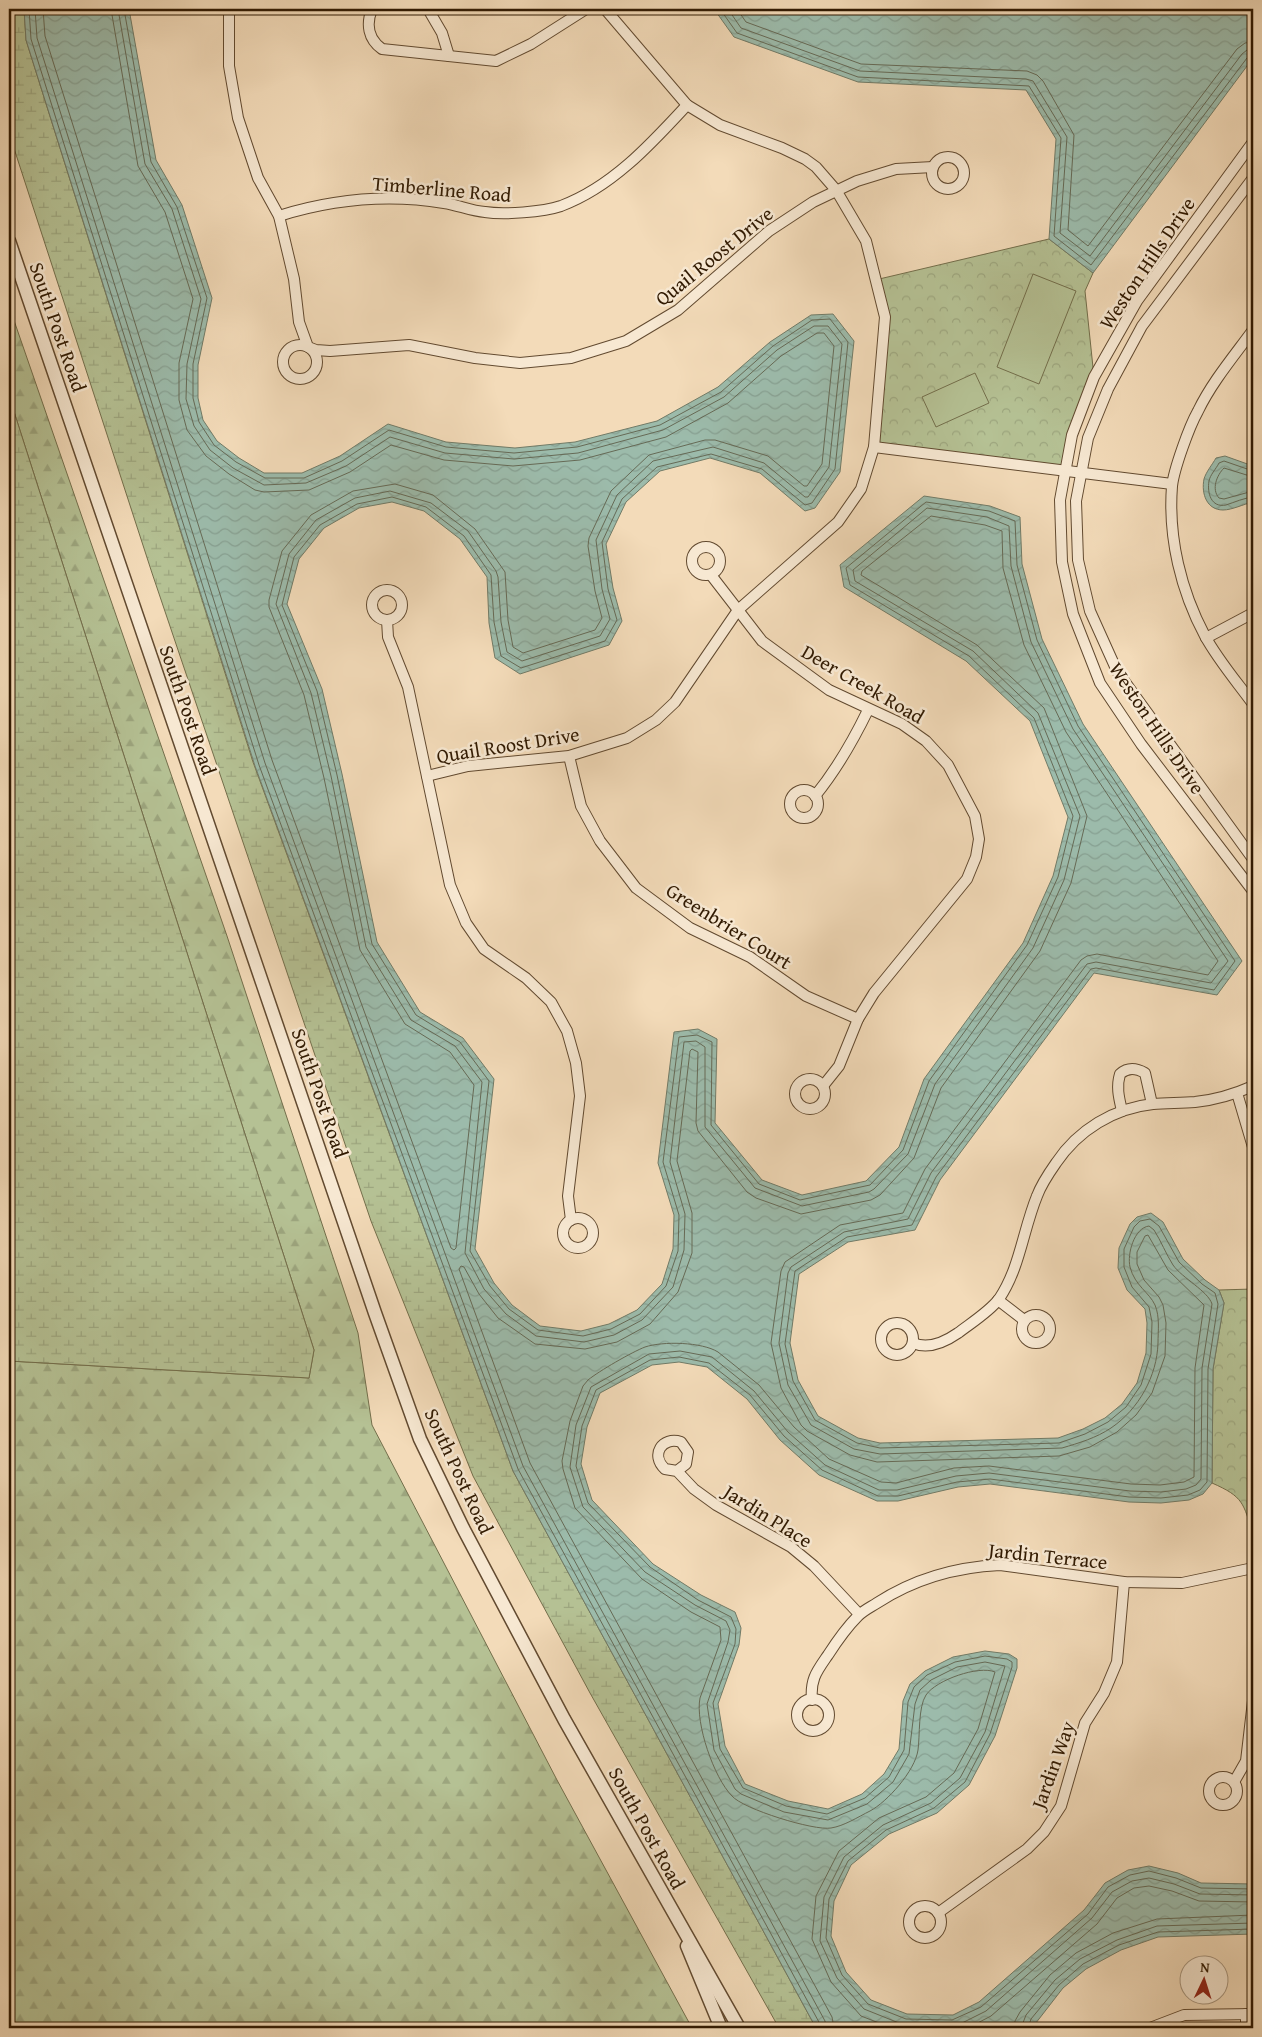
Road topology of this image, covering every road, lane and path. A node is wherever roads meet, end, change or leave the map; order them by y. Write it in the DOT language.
graph roads {
  1 [pos="229,9"];
  2 [pos="372,9"];
  3 [pos="428,9"];
  4 [pos="586,9"];
  5 [pos="605,9"];
  6 [pos="448,56"];
  7 [pos="687,105"];
  8 [pos="1253,142"];
  9 [pos="933,168"];
  10 [pos="1253,178"];
  11 [pos="836,190"];
  12 [pos="279,216"];
  13 [pos="9,241"];
  14 [pos="1253,330"];
  15 [pos="874,447"];
  16 [pos="1066,470"];
  17 [pos="1081,474"];
  18 [pos="1172,484"];
  19 [pos="711,575"];
  20 [pos="738,610"];
  21 [pos="1253,613"];
  22 [pos="387,620"];
  23 [pos="1206,638"];
  24 [pos="1253,704"];
  25 [pos="868,710"];
  26 [pos="569,756"];
  27 [pos="427,776"];
  28 [pos="815,796"];
  29 [pos="1253,858"];
  30 [pos="1253,892"];
  31 [pos="858,1019"];
  32 [pos="823,1086"];
  33 [pos="1253,1086"];
  34 [pos="1237,1093"];
  35 [pos="1152,1104"];
  36 [pos="1122,1111"];
  37 [pos="1253,1147"];
  38 [pos="1253,1186"];
  39 [pos="1253,1197"];
  40 [pos="571,1220"];
  41 [pos="998,1300"];
  42 [pos="1024,1320"];
  43 [pos="913,1343"];
  44 [pos="677,1471"];
  45 [pos="1253,1568"];
  46 [pos="1124,1582"];
  47 [pos="859,1614"];
  48 [pos="812,1700"];
  49 [pos="1253,1701"];
  50 [pos="1234,1782"];
  51 [pos="938,1912"];
  52 [pos="678,1922"];
  53 [pos="1250,2014"];
  54 [pos="721,2028"];
  55 [pos="739,2028"];
  56 [pos="1150,2028"];
  57 [pos="1246,2028"];
  1 -- 12 [label="street, Quail Roost Drive"];
  2 -- 6 [label="street"];
  3 -- 6 [label="street"];
  4 -- 6 [label="street"];
  5 -- 7 [label="street, Quail Roost Drive"];
  7 -- 11 [label="street, Quail Roost Drive"];
  7 -- 12 [label="street, Timberline Road"];
  8 -- 16 [label="street, Weston Hills Drive"];
  9 -- 11 [label="street, Quail Roost Drive"];
  10 -- 17 [label="street, Weston Hills Drive"];
  11 -- 12 [label="street, Quail Roost Drive"];
  11 -- 15 [label="street, Quail Roost Drive"];
  13 -- 52 [label="street, South Post Road"];
  14 -- 18 [label="street"];
  15 -- 16 [label="street"];
  15 -- 20 [label="street, Quail Roost Drive"];
  16 -- 17 [label="street"];
  16 -- 30 [label="street, Weston Hills Drive"];
  17 -- 18 [label="street"];
  17 -- 29 [label="street, Weston Hills Drive"];
  18 -- 23 [label="street"];
  19 -- 20 [label="street, Deer Creek Road"];
  20 -- 25 [label="street, Deer Creek Road"];
  20 -- 26 [label="street, Quail Roost Drive"];
  21 -- 23 [label="street"];
  22 -- 27 [label="street"];
  23 -- 24 [label="street"];
  25 -- 28 [label="street"];
  25 -- 31 [label="street, Deer Creek Road"];
  26 -- 27 [label="street, Quail Roost Drive"];
  26 -- 31 [label="street, Greenbrier Court"];
  27 -- 40 [label="street"];
  31 -- 32 [label="street, Deer Creek Road"];
  33 -- 34 [label="street"];
  34 -- 35 [label="street"];
  34 -- 37 [label="street"];
  35 -- 36 [label="street"];
  35 -- 36 [label="street"];
  36 -- 41 [label="street"];
  38 -- 39 [label="street"];
  41 -- 42 [label="street"];
  41 -- 43 [label="street"];
  44 -- 47 [label="street, Jardin Place"];
  45 -- 46 [label="street, Jardin Terrace"];
  46 -- 47 [label="street, Jardin Terrace"];
  46 -- 51 [label="street, Jardin Way"];
  47 -- 48 [label="street, Jardin Terrace"];
  49 -- 50 [label="street"];
  52 -- 54 [label="street, South Post Road"];
  52 -- 55 [label="street, South Post Road"];
  53 -- 56 [label="street"];
  53 -- 57 [label="street"];
}
